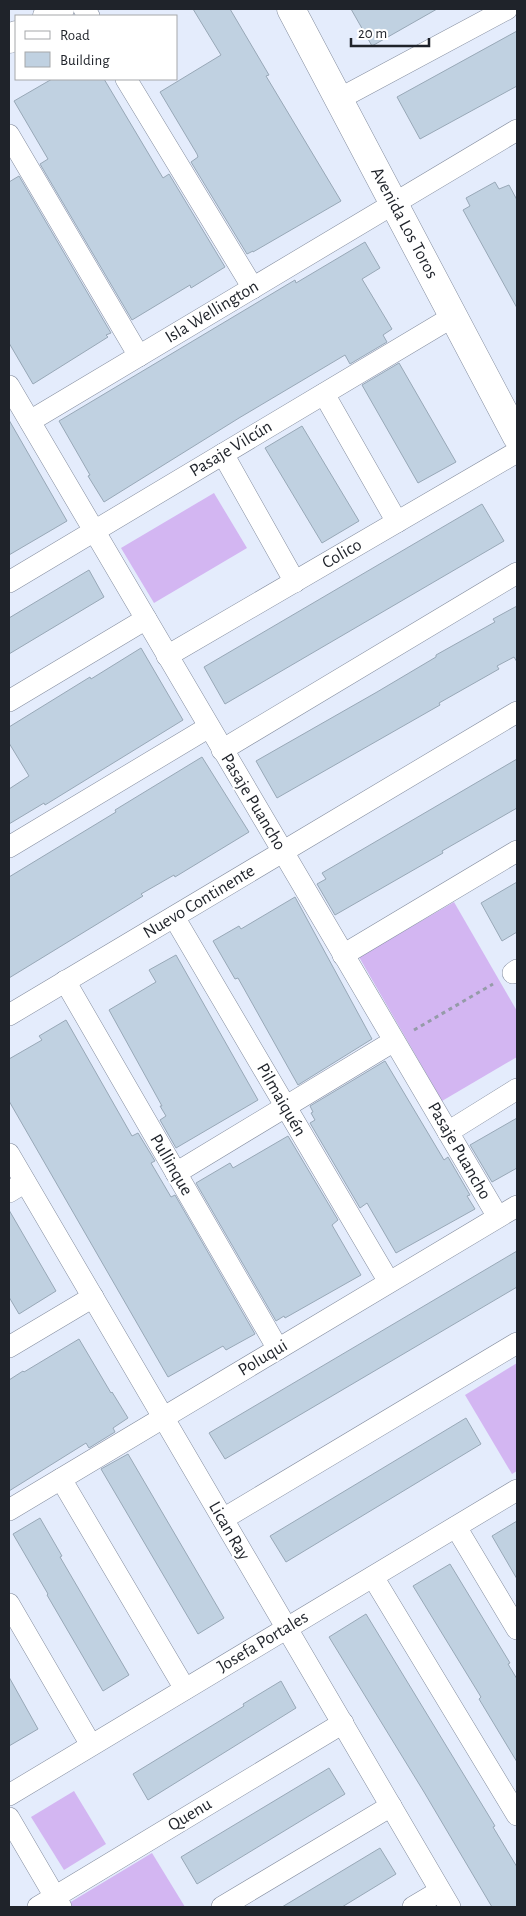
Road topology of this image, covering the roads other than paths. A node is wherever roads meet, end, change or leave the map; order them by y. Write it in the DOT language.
graph roads {
  1 [pos="508,9"];
  2 [pos="295,10"];
  3 [pos="127,80"];
  4 [pos="339,100"];
  5 [pos="9,135"];
  6 [pos="515,136"];
  7 [pos="394,204"];
  8 [pos="253,288"];
  9 [pos="454,316"];
  10 [pos="139,356"];
  11 [pos="9,386"];
  12 [pos="324,394"];
  13 [pos="30,421"];
  14 [pos="517,437"];
  15 [pos="517,452"];
  16 [pos="223,454"];
  17 [pos="397,522"];
  18 [pos="95,530"];
  19 [pos="517,573"];
  20 [pos="9,582"];
  21 [pos="295,582"];
  22 [pos="146,619"];
  23 [pos="167,656"];
  24 [pos="9,701"];
  25 [pos="517,712"];
  26 [pos="209,727"];
  27 [pos="222,750"];
  28 [pos="9,847"];
  29 [pos="517,851"];
  30 [pos="282,852"];
  31 [pos="174,917"];
  32 [pos="343,955"];
  33 [pos="65,981"];
  34 [pos="9,1015"];
  35 [pos="394,1041"];
  36 [pos="517,1089"];
  37 [pos="286,1107"];
  38 [pos="448,1132"];
  39 [pos="9,1154"];
  40 [pos="176,1173"];
  41 [pos="17,1187"];
  42 [pos="517,1206"];
  43 [pos="498,1217"];
  44 [pos="389,1282"];
  45 [pos="93,1297"];
  46 [pos="517,1343"];
  47 [pos="9,1347"];
  48 [pos="278,1349"];
  49 [pos="163,1418"];
  50 [pos="61,1478"];
  51 [pos="517,1490"];
  52 [pos="9,1510"];
  53 [pos="223,1519"];
  54 [pos="456,1526"];
  55 [pos="373,1576"];
  56 [pos="9,1604"];
  57 [pos="286,1628"];
  58 [pos="517,1628"];
  59 [pos="185,1689"];
  60 [pos="343,1723"];
  61 [pos="91,1745"];
  62 [pos="9,1794"];
  63 [pos="391,1806"];
  64 [pos="517,1816"];
  65 [pos="9,1818"];
  66 [pos="445,1899"];
  67 [pos="51,1904"];
  68 [pos="222,1907"];
  69 [pos="413,1907"];
  1 -- 4 [label="street"];
  2 -- 4 [label="main road, Avenida Los Toros"];
  3 -- 8 [label="street"];
  4 -- 7 [label="main road, Avenida Los Toros"];
  5 -- 10 [label="street"];
  6 -- 7 [label="street, Isla Wellington"];
  7 -- 8 [label="street, Isla Wellington"];
  7 -- 9 [label="main road, Avenida Los Toros"];
  8 -- 10 [label="street, Isla Wellington"];
  9 -- 12 [label="street, Pasaje Vilcún"];
  9 -- 14 [label="main road, Avenida Los Toros"];
  10 -- 13 [label="street, Isla Wellington"];
  11 -- 13 [label="street, Pasaje Puancho"];
  12 -- 16 [label="street, Pasaje Vilcún"];
  12 -- 17 [label="street"];
  13 -- 18 [label="street, Pasaje Puancho"];
  15 -- 17 [label="street, Colico"];
  16 -- 18 [label="street, Pasaje Vilcún"];
  16 -- 21 [label="street"];
  17 -- 21 [label="street, Colico"];
  18 -- 20 [label="street, Pasaje Vilcún"];
  18 -- 22 [label="street, Pasaje Puancho"];
  19 -- 27 [label="street"];
  21 -- 23 [label="street, Colico"];
  22 -- 23 [label="street, Pasaje Puancho"];
  22 -- 24 [label="street"];
  23 -- 26 [label="street, Pasaje Puancho"];
  25 -- 30 [label="street, Nuevo Continente"];
  26 -- 27 [label="street, Pasaje Puancho"];
  26 -- 28 [label="street"];
  27 -- 30 [label="street, Pasaje Puancho"];
  29 -- 32 [label="street"];
  30 -- 31 [label="street, Nuevo Continente"];
  30 -- 32 [label="street, Pasaje Puancho"];
  31 -- 33 [label="street, Nuevo Continente"];
  31 -- 37 [label="street, Pilmaiquén"];
  32 -- 35 [label="street, Pasaje Puancho"];
  33 -- 34 [label="street, Nuevo Continente"];
  33 -- 40 [label="street, Pullinque"];
  35 -- 37 [label="street"];
  35 -- 38 [label="street, Pasaje Puancho"];
  36 -- 38 [label="street"];
  37 -- 40 [label="street"];
  37 -- 44 [label="street, Pilmaiquén"];
  38 -- 43 [label="street, Pasaje Puancho"];
  39 -- 41 [label="street, Lican Ray"];
  40 -- 48 [label="street, Pullinque"];
  41 -- 45 [label="street, Lican Ray"];
  42 -- 43 [label="street, Poluqui"];
  43 -- 44 [label="street, Poluqui"];
  44 -- 48 [label="street, Poluqui"];
  45 -- 47 [label="street"];
  45 -- 49 [label="street, Lican Ray"];
  46 -- 53 [label="street"];
  48 -- 49 [label="street, Poluqui"];
  49 -- 50 [label="street, Poluqui"];
  49 -- 53 [label="street, Lican Ray"];
  50 -- 52 [label="street, Poluqui"];
  50 -- 59 [label="street"];
  51 -- 54 [label="street, Josefa Portales"];
  53 -- 57 [label="street, Lican Ray"];
  54 -- 55 [label="street, Josefa Portales"];
  54 -- 58 [label="street"];
  55 -- 57 [label="street, Josefa Portales"];
  55 -- 64 [label="street"];
  56 -- 61 [label="street"];
  57 -- 59 [label="street, Josefa Portales"];
  57 -- 60 [label="street, Lican Ray"];
  59 -- 61 [label="street, Josefa Portales"];
  60 -- 63 [label="street, Lican Ray"];
  60 -- 67 [label="street, Quenu"];
  61 -- 62 [label="street, Josefa Portales"];
  63 -- 66 [label="street, Lican Ray"];
  63 -- 68 [label="street"];
  65 -- 67 [label="street"];
  66 -- 69 [label="street"];
}
